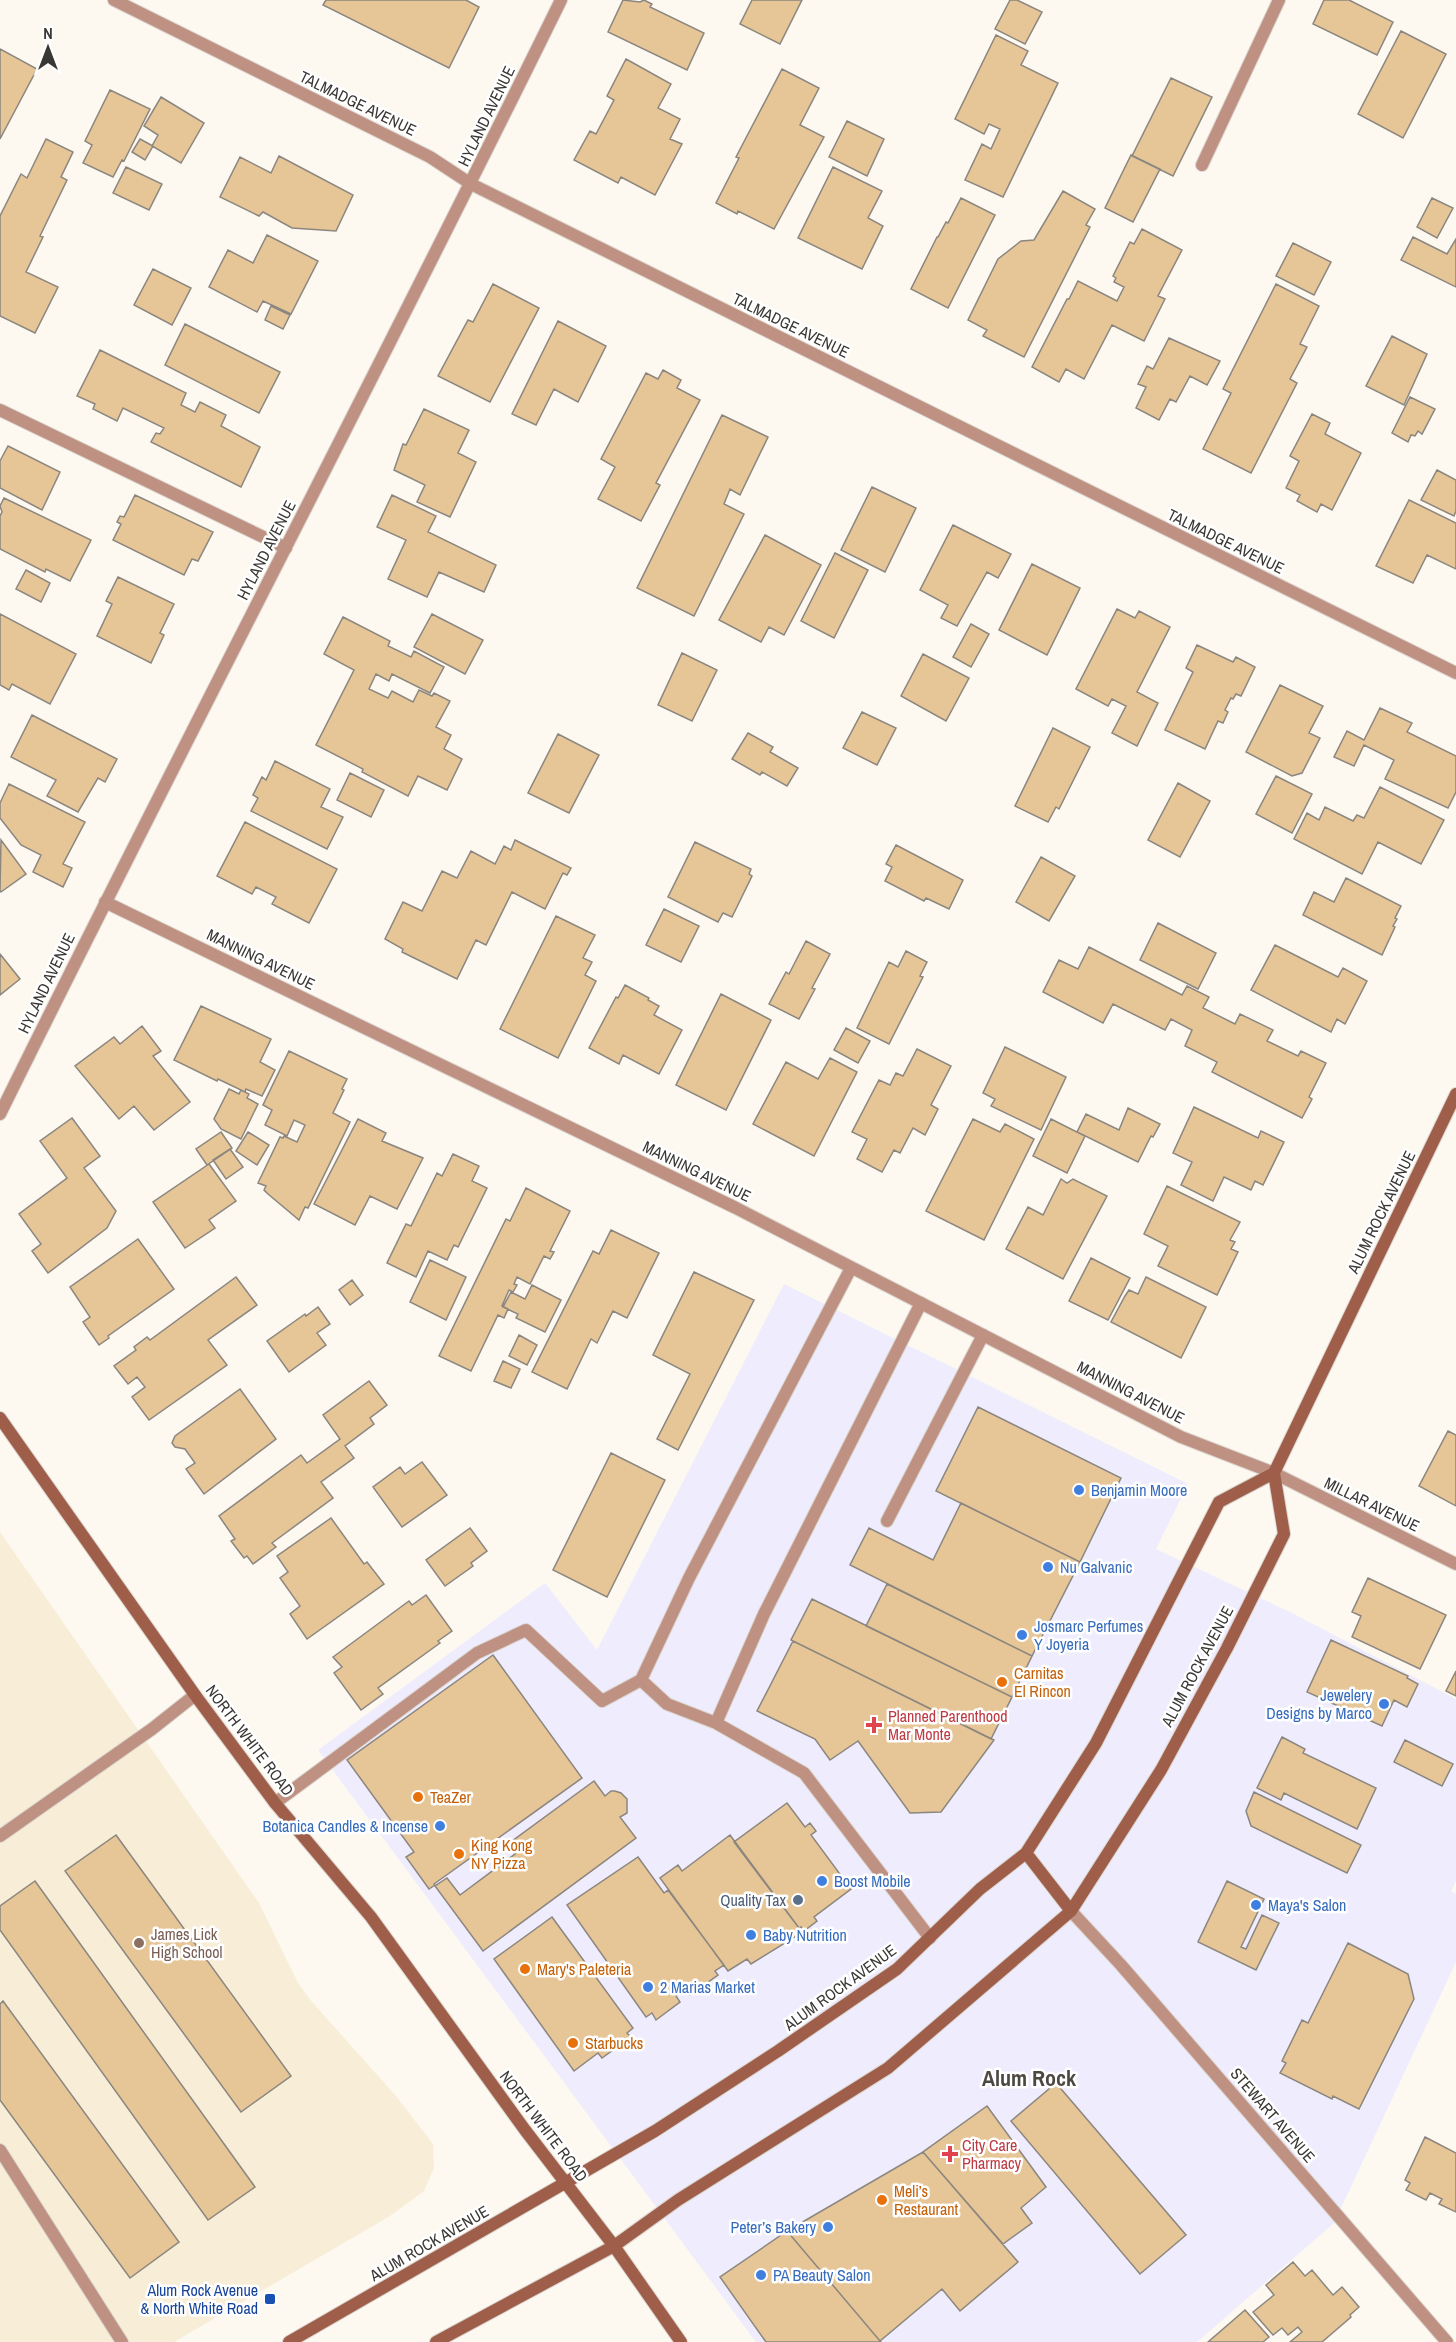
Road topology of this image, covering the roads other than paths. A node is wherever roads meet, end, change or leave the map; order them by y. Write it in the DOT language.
graph roads {
  1 [pos="114,0"];
  2 [pos="561,0"];
  3 [pos="1279,0"];
  4 [pos="1202,165"];
  5 [pos="471,184"];
  6 [pos="0,410"];
  7 [pos="286,548"];
  8 [pos="1456,674"];
  9 [pos="105,902"];
  10 [pos="1456,1094"];
  11 [pos="0,1114"];
  12 [pos="851,1268"];
  13 [pos="921,1303"];
  14 [pos="983,1335"];
  15 [pos="0,1418"];
  16 [pos="1274,1473"];
  17 [pos="887,1521"];
  18 [pos="1456,1564"];
  19 [pos="641,1680"];
  20 [pos="195,1695"];
  21 [pos="716,1723"];
  22 [pos="275,1803"];
  23 [pos="0,1836"];
  24 [pos="1026,1853"];
  25 [pos="1071,1911"];
  26 [pos="930,1938"];
  27 [pos="0,2150"];
  28 [pos="567,2182"];
  29 [pos="614,2246"];
  30 [pos="122,2342"];
  31 [pos="289,2342"];
  32 [pos="436,2342"];
  33 [pos="681,2342"];
  34 [pos="1447,2342"];
  1 -- 5 [label="street, TALMADGE AVENUE"];
  2 -- 5 [label="street, HYLAND AVENUE"];
  3 -- 4 [label="street"];
  5 -- 7 [label="street, HYLAND AVENUE"];
  5 -- 8 [label="street, TALMADGE AVENUE"];
  6 -- 7 [label="street"];
  7 -- 9 [label="street, HYLAND AVENUE"];
  9 -- 11 [label="street, HYLAND AVENUE"];
  9 -- 12 [label="street, MANNING AVENUE"];
  10 -- 16 [label="main road, ALUM ROCK AVENUE"];
  12 -- 13 [label="street, MANNING AVENUE"];
  12 -- 19 [label="street"];
  13 -- 14 [label="street, MANNING AVENUE"];
  13 -- 21 [label="street"];
  14 -- 16 [label="street, MANNING AVENUE"];
  14 -- 17 [label="street"];
  15 -- 20 [label="main road, NORTH WHITE ROAD"];
  16 -- 18 [label="street, MILLAR AVENUE"];
  16 -- 24 [label="main road, ALUM ROCK AVENUE"];
  16 -- 25 [label="main road, ALUM ROCK AVENUE"];
  19 -- 21 [label="street"];
  19 -- 22 [label="street"];
  20 -- 22 [label="main road, NORTH WHITE ROAD"];
  20 -- 23 [label="street"];
  21 -- 26 [label="street"];
  22 -- 28 [label="main road, NORTH WHITE ROAD"];
  24 -- 25 [label="main road"];
  24 -- 26 [label="main road, ALUM ROCK AVENUE"];
  25 -- 29 [label="main road, ALUM ROCK AVENUE"];
  25 -- 34 [label="street, STEWART AVENUE"];
  26 -- 28 [label="main road, ALUM ROCK AVENUE"];
  27 -- 30 [label="street"];
  28 -- 29 [label="main road, NORTH WHITE ROAD"];
  28 -- 31 [label="main road, ALUM ROCK AVENUE"];
  29 -- 32 [label="main road, ALUM ROCK AVENUE"];
  29 -- 33 [label="main road, NORTH WHITE ROAD"];
}
